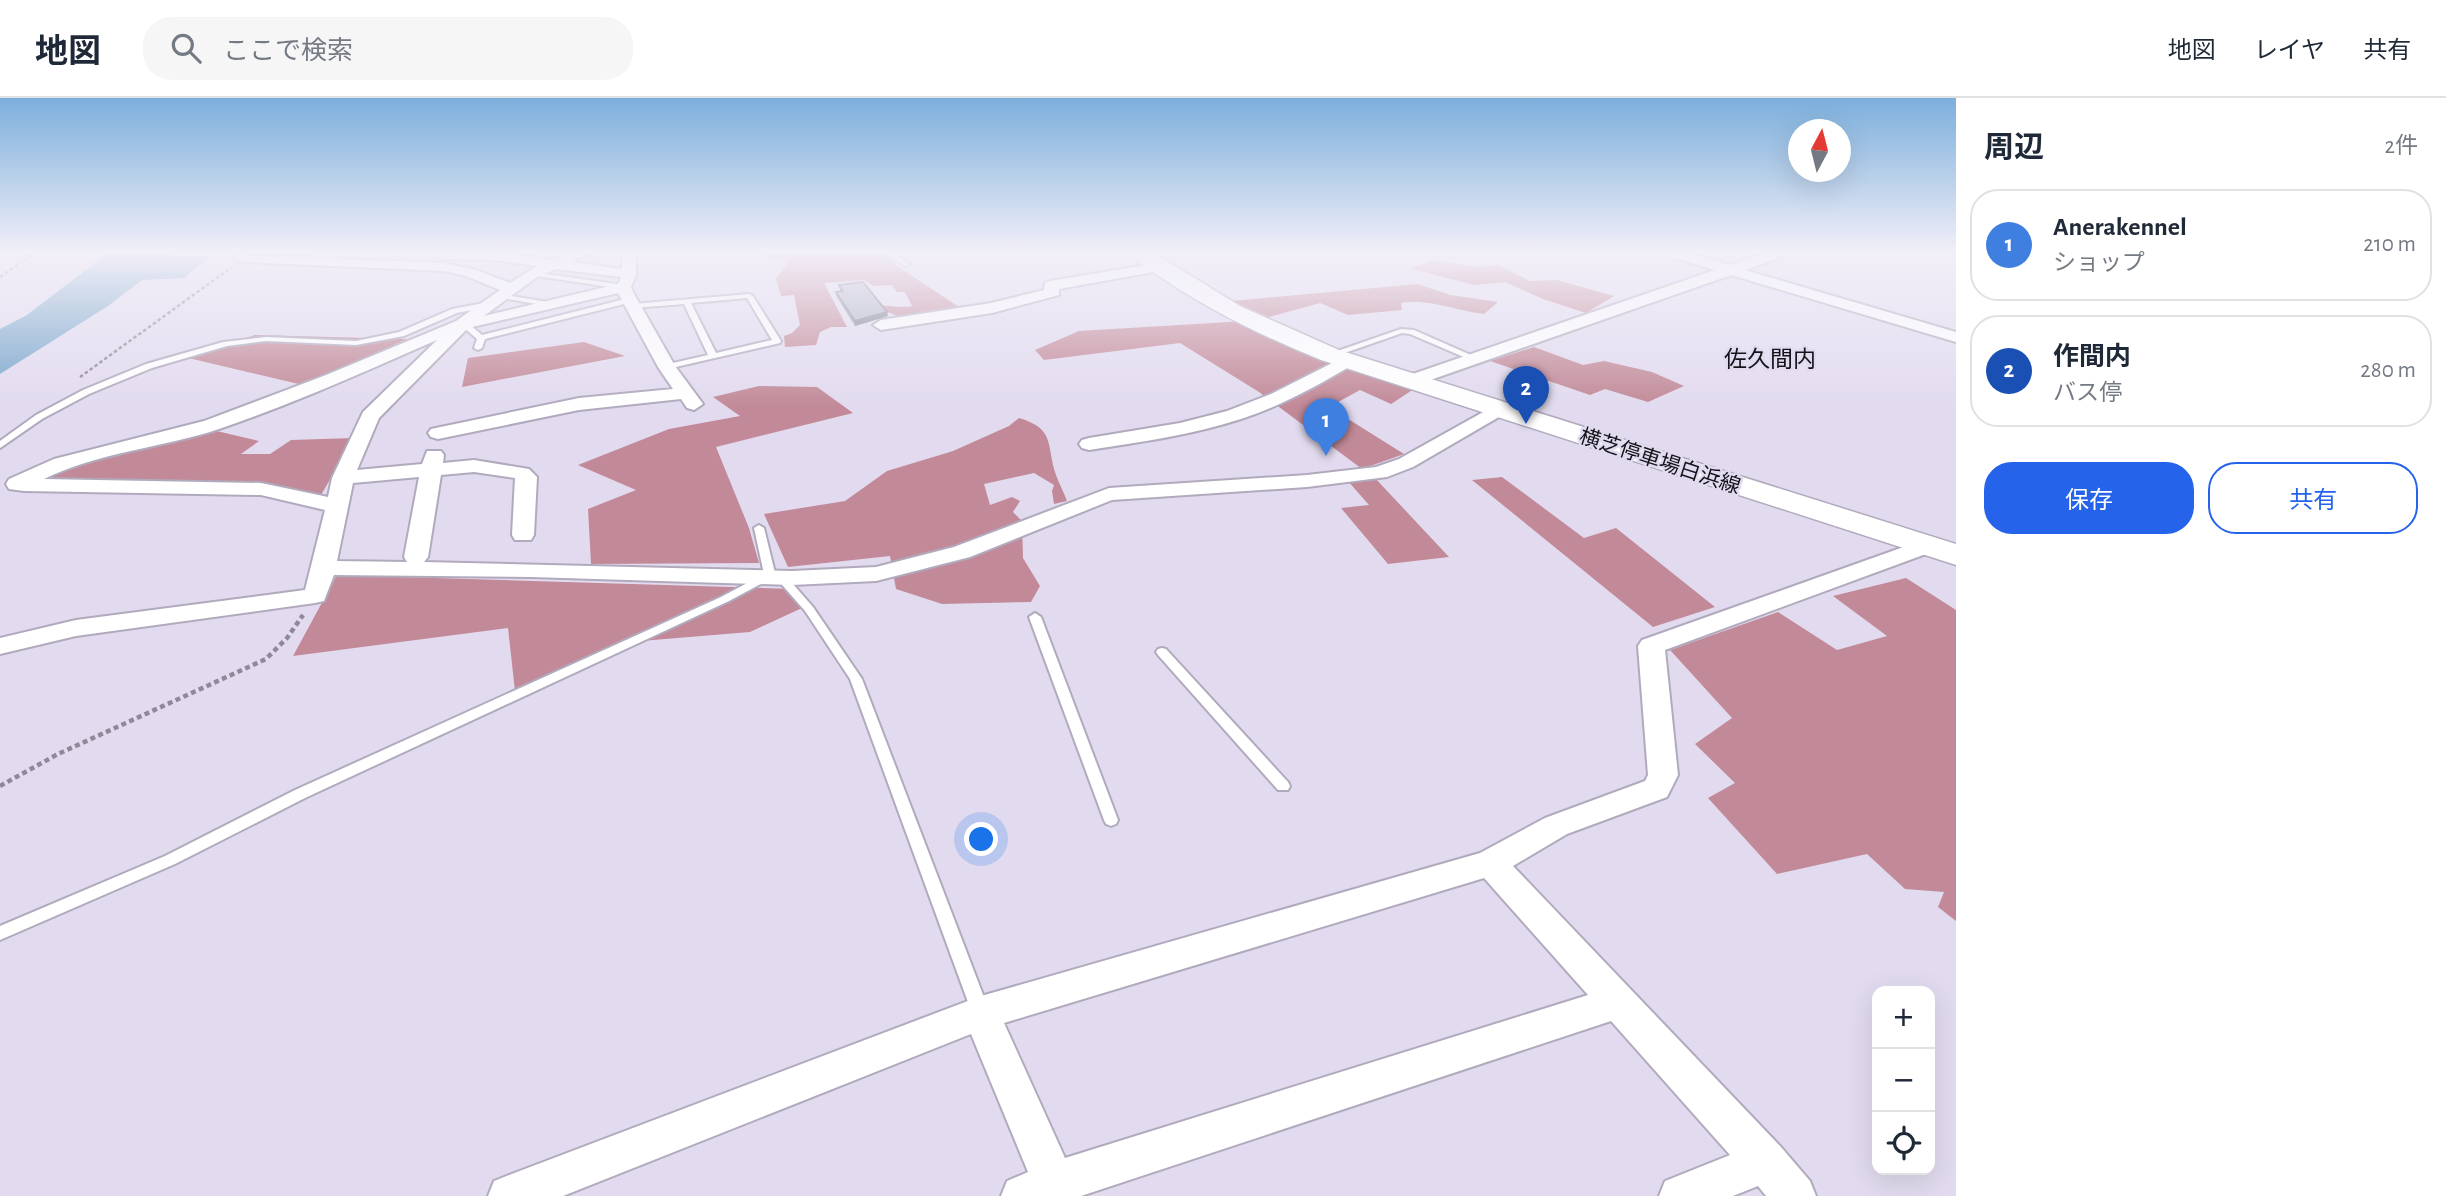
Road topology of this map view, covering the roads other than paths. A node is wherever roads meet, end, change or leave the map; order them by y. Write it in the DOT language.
graph roads {
  1 [pos="477,304"];
  2 [pos="490,304"];
  3 [pos="553,304"];
  4 [pos="590,304"];
  5 [pos="635,304"];
  6 [pos="688,304"];
  7 [pos="754,304"];
  8 [pos="1006,304"];
  9 [pos="1227,304"];
  10 [pos="1632,304"];
  11 [pos="1845,304"];
  12 [pos="463,325"];
  13 [pos="881,326"];
  14 [pos="1956,337"];
  15 [pos="481,338"];
  16 [pos="478,348"];
  17 [pos="713,356"];
  18 [pos="1338,358"];
  19 [pos="1476,359"];
  20 [pos="667,367"];
  21 [pos="1410,381"];
  22 [pos="691,400"];
  23 [pos="1501,410"];
  24 [pos="1089,444"];
  25 [pos="0,445"];
  26 [pos="432,469"];
  27 [pos="343,478"];
  28 [pos="338,506"];
  29 [pos="759,528"];
  30 [pos="523,535"];
  31 [pos="1926,546"];
  32 [pos="1956,555"];
  33 [pos="416,557"];
  34 [pos="324,568"];
  35 [pos="773,577"];
  36 [pos="1035,617"];
  37 [pos="0,646"];
  38 [pos="1162,652"];
  39 [pos="1283,786"];
  40 [pos="1111,820"];
  41 [pos="1490,863"];
  42 [pos="0,933"];
  43 [pos="1618,1002"];
  44 [pos="981,1013"];
  45 [pos="1766,1162"];
  46 [pos="1045,1191"];
  47 [pos="509,1196"];
  48 [pos="1681,1196"];
  49 [pos="1795,1196"];
  1 -- 25 [label="lane"];
  2 -- 12 [label="street"];
  3 -- 12 [label="street"];
  4 -- 15 [label="lane"];
  5 -- 20 [label="street"];
  6 -- 17 [label="lane"];
  7 -- 17 [label="lane"];
  8 -- 13 [label="street"];
  9 -- 18 [label="main road, 横芝停車場白浜線"];
  10 -- 19 [label="street"];
  11 -- 14 [label="street"];
  12 -- 15 [label="lane"];
  12 -- 27 [label="street"];
  12 -- 28 [label="street"];
  15 -- 16 [label="lane"];
  17 -- 20 [label="lane"];
  18 -- 19 [label="lane"];
  18 -- 21 [label="main road, 横芝停車場白浜線"];
  18 -- 24 [label="street"];
  19 -- 21 [label="street"];
  20 -- 22 [label="street"];
  21 -- 23 [label="main road, 横芝停車場白浜線"];
  22 -- 26 [label="street"];
  23 -- 31 [label="main road, 横芝停車場白浜線"];
  23 -- 35 [label="street"];
  26 -- 27 [label="street"];
  26 -- 30 [label="street"];
  26 -- 33 [label="street"];
  27 -- 28 [label="street"];
  28 -- 34 [label="street"];
  29 -- 35 [label="lane"];
  31 -- 32 [label="main road, 横芝停車場白浜線"];
  31 -- 41 [label="street"];
  34 -- 35 [label="street"];
  34 -- 37 [label="street"];
  35 -- 42 [label="lane"];
  35 -- 44 [label="lane"];
  36 -- 40 [label="lane"];
  38 -- 39 [label="lane"];
  41 -- 43 [label="street"];
  41 -- 44 [label="street"];
  43 -- 45 [label="street"];
  43 -- 46 [label="street"];
  44 -- 46 [label="street"];
  44 -- 47 [label="street"];
  45 -- 48 [label="street"];
  45 -- 49 [label="street"];
}
